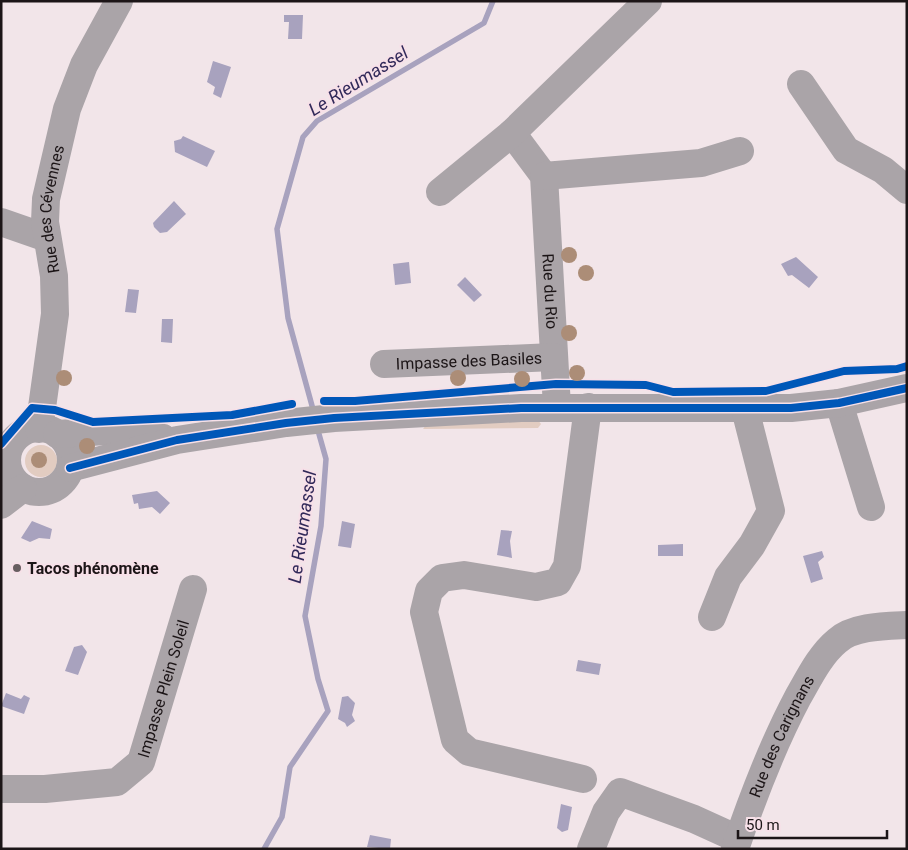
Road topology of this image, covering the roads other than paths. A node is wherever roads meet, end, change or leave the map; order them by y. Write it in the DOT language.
graph roads {
  1 [pos="119,1"];
  2 [pos="648,1"];
  3 [pos="801,84"];
  4 [pos="512,133"];
  5 [pos="740,151"];
  6 [pos="544,176"];
  7 [pos="907,190"];
  8 [pos="440,192"];
  9 [pos="1,222"];
  10 [pos="47,238"];
  11 [pos="554,357"];
  12 [pos="384,364"];
  13 [pos="907,388"];
  14 [pos="838,403"];
  15 [pos="557,407"];
  16 [pos="588,407"];
  17 [pos="745,409"];
  18 [pos="48,431"];
  19 [pos="177,440"];
  20 [pos="4,462"];
  21 [pos="70,468"];
  22 [pos="23,488"];
  23 [pos="1,505"];
  24 [pos="871,507"];
  25 [pos="193,589"];
  26 [pos="712,618"];
  27 [pos="907,625"];
  28 [pos="583,778"];
  29 [pos="1,789"];
  30 [pos="736,844"];
  31 [pos="591,849"];
  1 -- 10 [label="street, Rue des Cévennes"];
  2 -- 4 [label="street"];
  3 -- 7 [label="street"];
  4 -- 6 [label="street"];
  4 -- 8 [label="street"];
  5 -- 6 [label="street"];
  6 -- 11 [label="street, Rue du Rio"];
  9 -- 10 [label="street"];
  10 -- 18 [label="street, Rue des Cévennes"];
  11 -- 12 [label="street, Impasse des Basiles"];
  11 -- 15 [label="street, Rue du Rio"];
  13 -- 14 [label="street"];
  14 -- 17 [label="street"];
  14 -- 24 [label="street"];
  15 -- 16 [label="street"];
  15 -- 19 [label="street"];
  16 -- 17 [label="street"];
  16 -- 28 [label="street"];
  17 -- 26 [label="street"];
  18 -- 19 [label="street"];
  18 -- 20 [label="street"];
  18 -- 21 [label="street"];
  19 -- 21 [label="street"];
  20 -- 22 [label="street"];
  21 -- 22 [label="street"];
  22 -- 23 [label="street"];
  25 -- 29 [label="street, Impasse Plein Soleil"];
  27 -- 30 [label="street, Rue des Carignans"];
  30 -- 31 [label="street, Rue des Carignans"];
}
